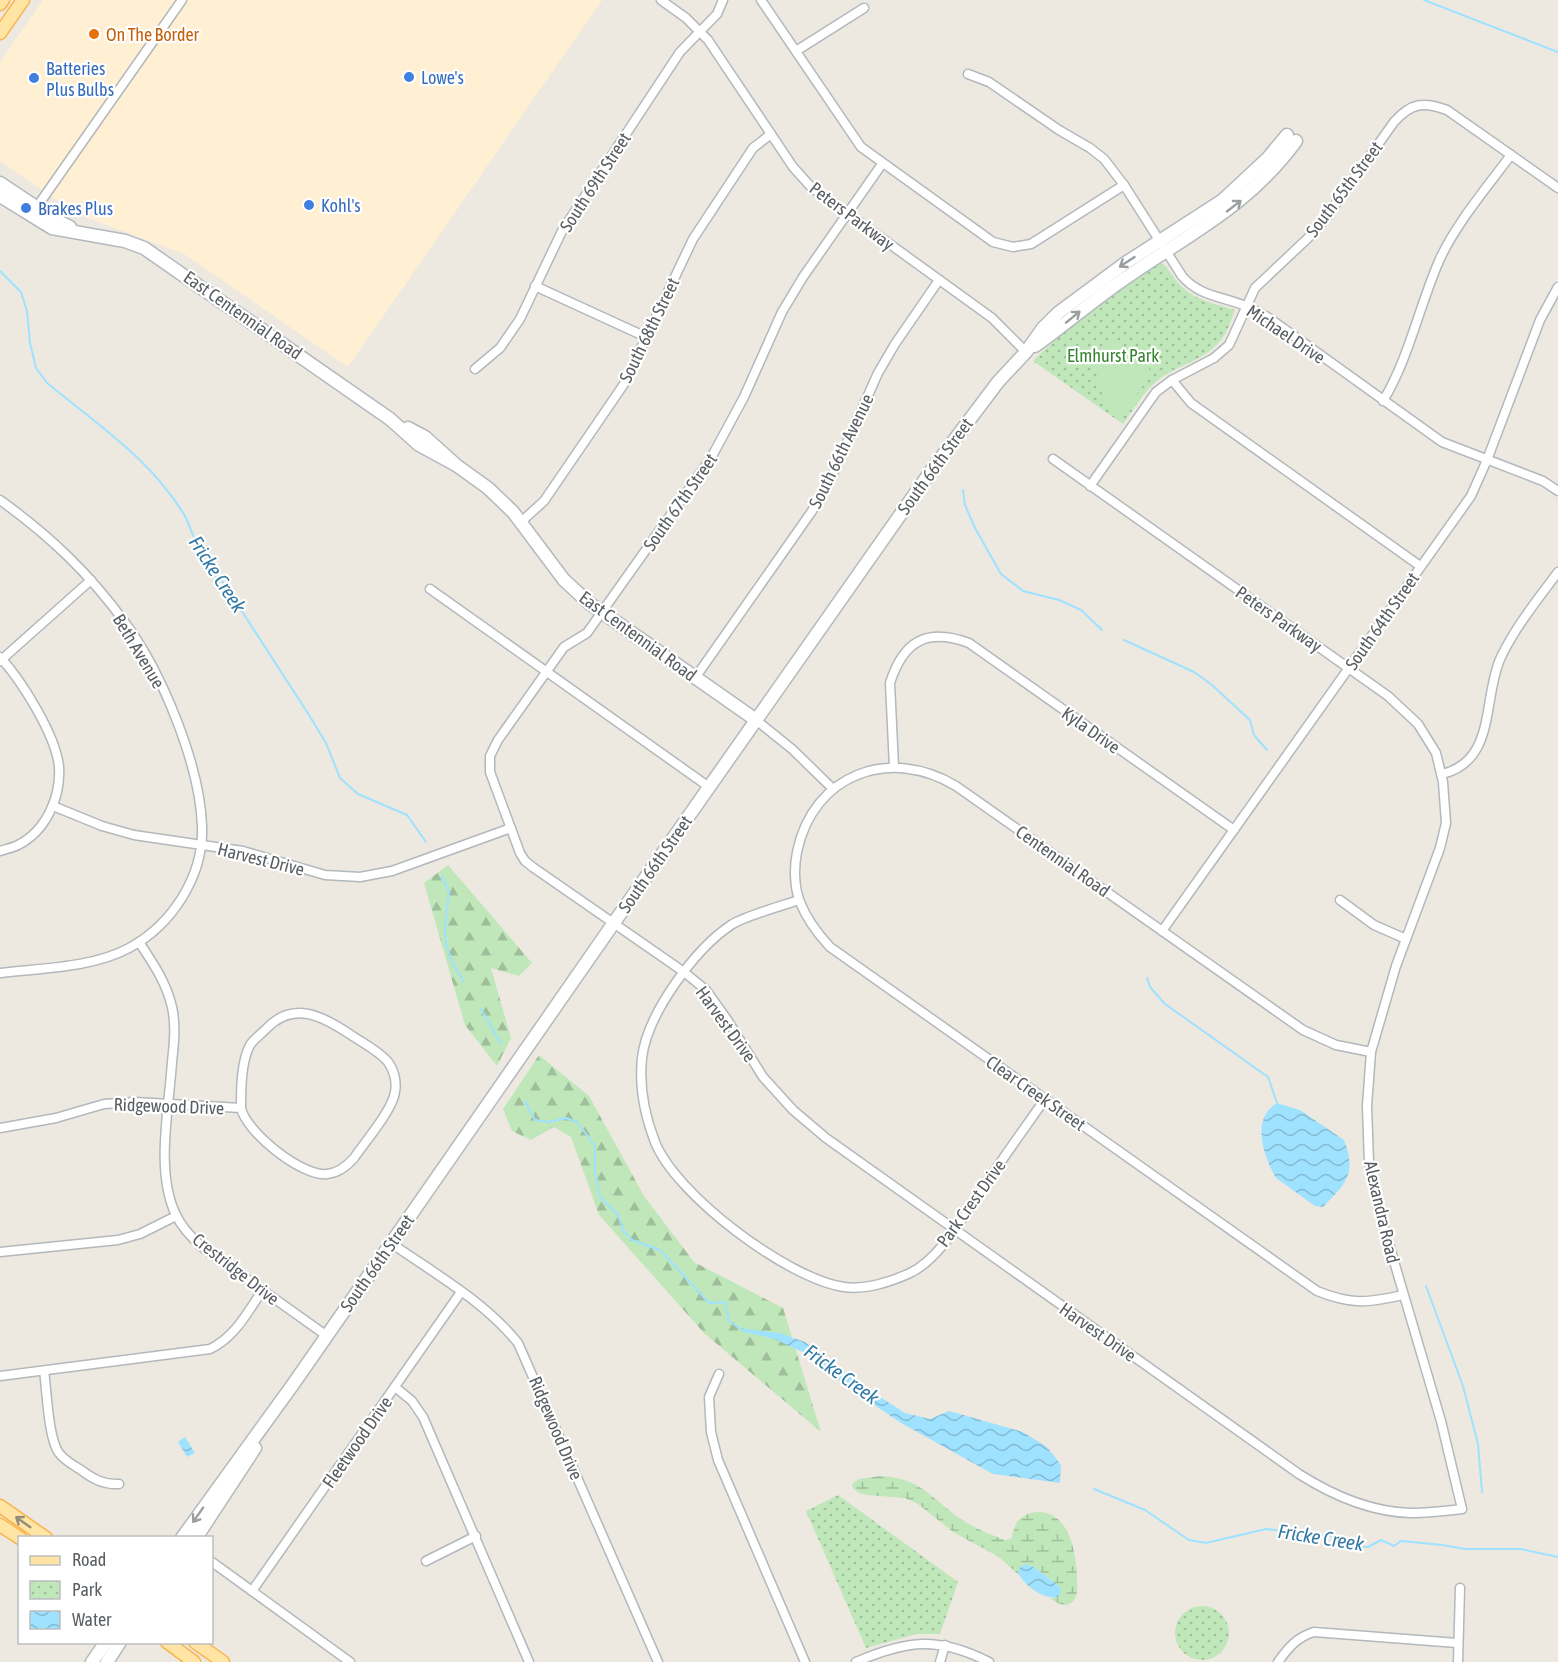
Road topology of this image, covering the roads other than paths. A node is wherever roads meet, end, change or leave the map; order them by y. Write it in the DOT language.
graph roads {
  1 [pos="3,0"];
  2 [pos="23,0"];
  3 [pos="182,0"];
  4 [pos="661,0"];
  5 [pos="723,0"];
  6 [pos="761,0"];
  7 [pos="0,4"];
  8 [pos="864,8"];
  9 [pos="700,31"];
  10 [pos="0,33"];
  11 [pos="796,51"];
  12 [pos="968,74"];
  13 [pos="771,134"];
  14 [pos="1292,138"];
  15 [pos="1511,155"];
  16 [pos="882,164"];
  17 [pos="0,183"];
  18 [pos="1124,185"];
  19 [pos="1558,188"];
  20 [pos="0,196"];
  21 [pos="34,212"];
  22 [pos="847,214"];
  23 [pos="1163,246"];
  24 [pos="939,280"];
  25 [pos="535,286"];
  26 [pos="1558,286"];
  27 [pos="1246,306"];
  28 [pos="646,338"];
  29 [pos="1026,352"];
  30 [pos="475,369"];
  31 [pos="1172,380"];
  32 [pos="1383,401"];
  33 [pos="1053,459"];
  34 [pos="1487,460"];
  35 [pos="1090,486"];
  36 [pos="1558,491"];
  37 [pos="0,500"];
  38 [pos="521,522"];
  39 [pos="1420,566"];
  40 [pos="1558,572"];
  41 [pos="91,580"];
  42 [pos="430,589"];
  43 [pos="602,612"];
  44 [pos="1,659"];
  45 [pos="1348,668"];
  46 [pos="546,672"];
  47 [pos="696,678"];
  48 [pos="756,720"];
  49 [pos="894,767"];
  50 [pos="1442,774"];
  51 [pos="709,787"];
  52 [pos="832,789"];
  53 [pos="53,806"];
  54 [pos="511,828"];
  55 [pos="1234,830"];
  56 [pos="201,845"];
  57 [pos="0,850"];
  58 [pos="799,900"];
  59 [pos="1340,900"];
  60 [pos="613,924"];
  61 [pos="1162,931"];
  62 [pos="1406,939"];
  63 [pos="139,942"];
  64 [pos="684,972"];
  65 [pos="0,973"];
  66 [pos="1371,1052"];
  67 [pos="1045,1099"];
  68 [pos="169,1103"];
  69 [pos="241,1108"];
  70 [pos="0,1128"];
  71 [pos="176,1216"];
  72 [pos="954,1230"];
  73 [pos="391,1243"];
  74 [pos="0,1252"];
  75 [pos="262,1291"];
  76 [pos="461,1292"];
  77 [pos="1403,1295"];
  78 [pos="327,1336"];
  79 [pos="44,1371"];
  80 [pos="719,1374"];
  81 [pos="0,1376"];
  82 [pos="294,1383"];
  83 [pos="395,1387"];
  84 [pos="119,1484"];
  85 [pos="0,1506"];
  86 [pos="1462,1509"];
  87 [pos="0,1525"];
  88 [pos="43,1536"];
  89 [pos="183,1536"];
  90 [pos="197,1536"];
  91 [pos="476,1536"];
  92 [pos="18,1537"];
  93 [pos="426,1561"];
  94 [pos="213,1563"];
  95 [pos="1460,1588"];
  96 [pos="252,1591"];
  97 [pos="1457,1643"];
  98 [pos="105,1644"];
  99 [pos="119,1644"];
  100 [pos="170,1644"];
  101 [pos="198,1644"];
  102 [pos="945,1645"];
  103 [pos="969,1652"];
  104 [pos="92,1662"];
  105 [pos="107,1662"];
  106 [pos="194,1662"];
  107 [pos="222,1662"];
  108 [pos="350,1662"];
  109 [pos="529,1662"];
  110 [pos="658,1662"];
  111 [pos="806,1662"];
  112 [pos="856,1662"];
  113 [pos="940,1662"];
  114 [pos="965,1662"];
  115 [pos="989,1662"];
  116 [pos="1278,1662"];
  117 [pos="1458,1662"];
  1 -- 7 [label="main road"];
  2 -- 10 [label="main road"];
  3 -- 21 [label="street"];
  4 -- 9 [label="street, Peters Parkway"];
  5 -- 9 [label="street, South 69th Street"];
  6 -- 11 [label="street"];
  8 -- 11 [label="street"];
  9 -- 13 [label="street, Peters Parkway"];
  9 -- 25 [label="street, South 69th Street"];
  11 -- 16 [label="street"];
  12 -- 18 [label="street, Michael Drive"];
  13 -- 22 [label="street, Peters Parkway"];
  13 -- 28 [label="street, South 68th Street"];
  14 -- 23 [label="street, South 66th Street"];
  15 -- 19 [label="street"];
  15 -- 27 [label="street, South 65th Street"];
  15 -- 32 [label="street"];
  16 -- 18 [label="street"];
  16 -- 22 [label="street, South 67th Street"];
  17 -- 21 [label="street, East Centennial Road"];
  18 -- 23 [label="street, Michael Drive"];
  20 -- 21 [label="street, East Centennial Road"];
  21 -- 38 [label="street, East Centennial Road"];
  22 -- 24 [label="street, Peters Parkway"];
  22 -- 43 [label="street, South 67th Street"];
  23 -- 27 [label="street, Michael Drive"];
  23 -- 29 [label="street, South 66th Street"];
  24 -- 29 [label="street, Peters Parkway"];
  24 -- 47 [label="street, South 66th Avenue"];
  25 -- 28 [label="street"];
  25 -- 30 [label="street, South 69th Street"];
  26 -- 34 [label="street, South 64th Street"];
  27 -- 31 [label="street, South 65th Street"];
  27 -- 32 [label="street, Michael Drive"];
  28 -- 38 [label="street, South 68th Street"];
  29 -- 48 [label="street, South 66th Street"];
  31 -- 35 [label="street, South 65th Street"];
  31 -- 39 [label="street"];
  32 -- 34 [label="street, Michael Drive"];
  33 -- 35 [label="street, Peters Parkway"];
  34 -- 36 [label="street, Michael Drive"];
  34 -- 39 [label="street, South 64th Street"];
  35 -- 45 [label="street, Peters Parkway"];
  37 -- 41 [label="street, Beth Avenue"];
  38 -- 43 [label="street, East Centennial Road"];
  39 -- 45 [label="street, South 64th Street"];
  40 -- 50 [label="street"];
  41 -- 44 [label="street"];
  41 -- 56 [label="street, Beth Avenue"];
  42 -- 46 [label="street"];
  43 -- 46 [label="street, South 67th Street"];
  43 -- 47 [label="street, East Centennial Road"];
  44 -- 53 [label="street"];
  45 -- 50 [label="street, Peters Parkway"];
  45 -- 55 [label="street, South 64th Street"];
  46 -- 51 [label="street"];
  46 -- 54 [label="street, South 67th Street"];
  47 -- 48 [label="street, East Centennial Road"];
  48 -- 51 [label="street, South 66th Street"];
  48 -- 52 [label="street"];
  49 -- 52 [label="street, Centennial Road"];
  49 -- 55 [label="street, Kyla Drive"];
  49 -- 61 [label="street, Centennial Road"];
  50 -- 62 [label="street, Alexandra Road"];
  51 -- 60 [label="street, South 66th Street"];
  52 -- 58 [label="street, Clear Creek Street"];
  53 -- 56 [label="street, Harvest Drive"];
  53 -- 57 [label="street"];
  54 -- 56 [label="street, Harvest Drive"];
  54 -- 60 [label="street, Harvest Drive"];
  55 -- 61 [label="street, South 64th Street"];
  56 -- 63 [label="street"];
  58 -- 64 [label="street"];
  58 -- 67 [label="street, Clear Creek Street"];
  59 -- 62 [label="street"];
  60 -- 64 [label="street, Harvest Drive"];
  60 -- 73 [label="street, South 66th Street"];
  61 -- 66 [label="street, Centennial Road"];
  62 -- 66 [label="street, Alexandra Road"];
  63 -- 65 [label="street"];
  63 -- 68 [label="street, Crestridge Drive"];
  64 -- 72 [label="street, Harvest Drive"];
  64 -- 72 [label="street, Park Crest Drive"];
  66 -- 77 [label="street, Alexandra Road"];
  67 -- 72 [label="street, Park Crest Drive"];
  67 -- 77 [label="street, Clear Creek Street"];
  68 -- 69 [label="street, Ridgewood Drive"];
  68 -- 70 [label="street, Ridgewood Drive"];
  68 -- 71 [label="street, Crestridge Drive"];
  69 -- 69 [label="street, Ridgewood Drive"];
  71 -- 74 [label="street"];
  71 -- 75 [label="street, Crestridge Drive"];
  72 -- 86 [label="street, Harvest Drive"];
  73 -- 76 [label="street, Ridgewood Drive"];
  73 -- 78 [label="street, South 66th Street"];
  75 -- 78 [label="street, Crestridge Drive"];
  75 -- 79 [label="street"];
  76 -- 83 [label="street, Fleetwood Drive"];
  76 -- 110 [label="street, Ridgewood Drive"];
  77 -- 86 [label="street, Alexandra Road"];
  78 -- 82 [label="street, South 66th Street"];
  79 -- 81 [label="street"];
  79 -- 84 [label="street"];
  80 -- 111 [label="street"];
  82 -- 89 [label="street, South 66th Street, one-way"];
  82 -- 90 [label="street, South 66th Street"];
  83 -- 91 [label="street"];
  83 -- 96 [label="street, Fleetwood Drive"];
  88 -- 85 [label="main road, one-way"];
  87 -- 92 [label="main road"];
  91 -- 93 [label="street"];
  91 -- 109 [label="street"];
  94 -- 96 [label="street"];
  95 -- 97 [label="street"];
  96 -- 108 [label="street"];
  97 -- 116 [label="street"];
  97 -- 117 [label="street"];
  98 -- 104 [label="street"];
  99 -- 105 [label="street"];
  100 -- 106 [label="main road"];
  101 -- 107 [label="main road"];
  102 -- 103 [label="street"];
  102 -- 112 [label="street"];
  102 -- 113 [label="street"];
  103 -- 114 [label="street"];
  103 -- 115 [label="street"];
}
